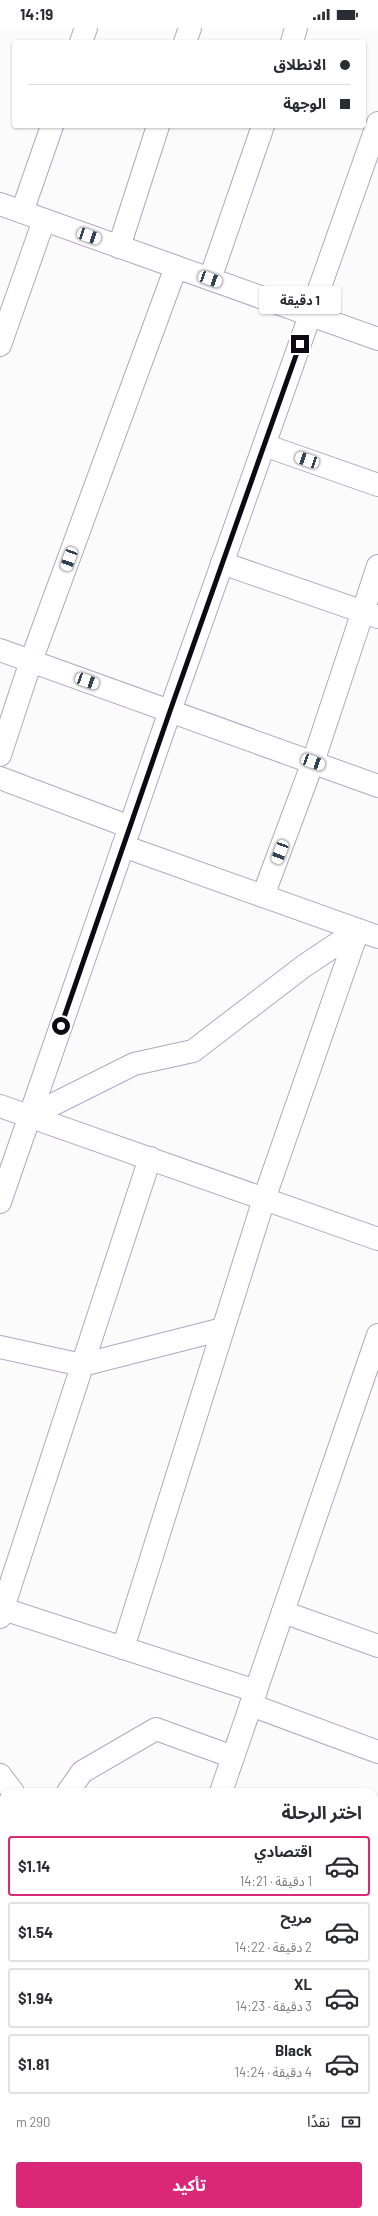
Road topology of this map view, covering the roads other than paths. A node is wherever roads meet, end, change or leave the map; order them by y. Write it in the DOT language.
graph roads {
  1 [pos="86,28"];
  2 [pos="190,28"];
  3 [pos="296,28"];
  4 [pos="82,40"];
  5 [pos="186,40"];
  6 [pos="293,40"];
  7 [pos="378,123"];
  8 [pos="51,128"];
  9 [pos="157,128"];
  10 [pos="261,128"];
  11 [pos="0,204"];
  12 [pos="22,212"];
  13 [pos="44,220"];
  14 [pos="119,247"];
  15 [pos="176,267"];
  16 [pos="210,279"];
  17 [pos="310,315"];
  18 [pos="378,339"];
  19 [pos="0,345"];
  20 [pos="264,445"];
  21 [pos="378,485"];
  22 [pos="222,563"];
  23 [pos="378,566"];
  24 [pos="370,615"];
  25 [pos="0,650"];
  26 [pos="31,661"];
  27 [pos="170,711"];
  28 [pos="0,755"];
  29 [pos="313,762"];
  30 [pos="0,778"];
  31 [pos="378,786"];
  32 [pos="126,836"];
  33 [pos="263,896"];
  34 [pos="368,934"];
  35 [pos="0,1106"];
  36 [pos="30,1116"];
  37 [pos="150,1158"];
  38 [pos="264,1199"];
  39 [pos="0,1202"];
  40 [pos="378,1239"];
  41 [pos="223,1329"];
  42 [pos="378,1335"];
  43 [pos="0,1347"];
  44 [pos="82,1364"];
  45 [pos="1,1611"];
  46 [pos="283,1612"];
  47 [pos="378,1646"];
  48 [pos="123,1648"];
  49 [pos="253,1698"];
  50 [pos="378,1752"];
  51 [pos="233,1757"];
  52 [pos="0,1775"];
  53 [pos="10,1788"];
  54 [pos="71,1788"];
  55 [pos="222,1788"];
  1 -- 4 [label="street"];
  2 -- 5 [label="street"];
  3 -- 6 [label="street"];
  7 -- 17 [label="street"];
  8 -- 12 [label="street"];
  9 -- 14 [label="street"];
  10 -- 16 [label="street"];
  11 -- 12 [label="street"];
  12 -- 13 [label="street"];
  13 -- 14 [label="street"];
  13 -- 19 [label="street"];
  14 -- 15 [label="street"];
  15 -- 16 [label="street"];
  15 -- 26 [label="street"];
  16 -- 17 [label="street"];
  17 -- 18 [label="street"];
  17 -- 20 [label="street"];
  20 -- 21 [label="street"];
  20 -- 22 [label="street"];
  22 -- 24 [label="street"];
  22 -- 27 [label="street"];
  23 -- 24 [label="street"];
  24 -- 29 [label="street"];
  25 -- 26 [label="street"];
  26 -- 27 [label="street"];
  26 -- 28 [label="street"];
  27 -- 29 [label="street"];
  27 -- 32 [label="street"];
  29 -- 31 [label="street"];
  29 -- 33 [label="street"];
  30 -- 32 [label="street"];
  32 -- 33 [label="street"];
  32 -- 36 [label="street"];
  33 -- 34 [label="street"];
  34 -- 36 [label="street"];
  34 -- 38 [label="street"];
  35 -- 36 [label="street"];
  36 -- 37 [label="street"];
  36 -- 39 [label="street"];
  37 -- 38 [label="street"];
  37 -- 44 [label="street"];
  38 -- 40 [label="street"];
  38 -- 41 [label="street"];
  41 -- 44 [label="street"];
  41 -- 48 [label="street"];
  42 -- 46 [label="street"];
  43 -- 44 [label="street"];
  44 -- 45 [label="street"];
  45 -- 48 [label="street"];
  46 -- 47 [label="street"];
  46 -- 49 [label="street"];
  48 -- 49 [label="street"];
  49 -- 50 [label="street"];
  49 -- 51 [label="street"];
  51 -- 54 [label="street"];
  51 -- 55 [label="street"];
  52 -- 53 [label="street"];
}
